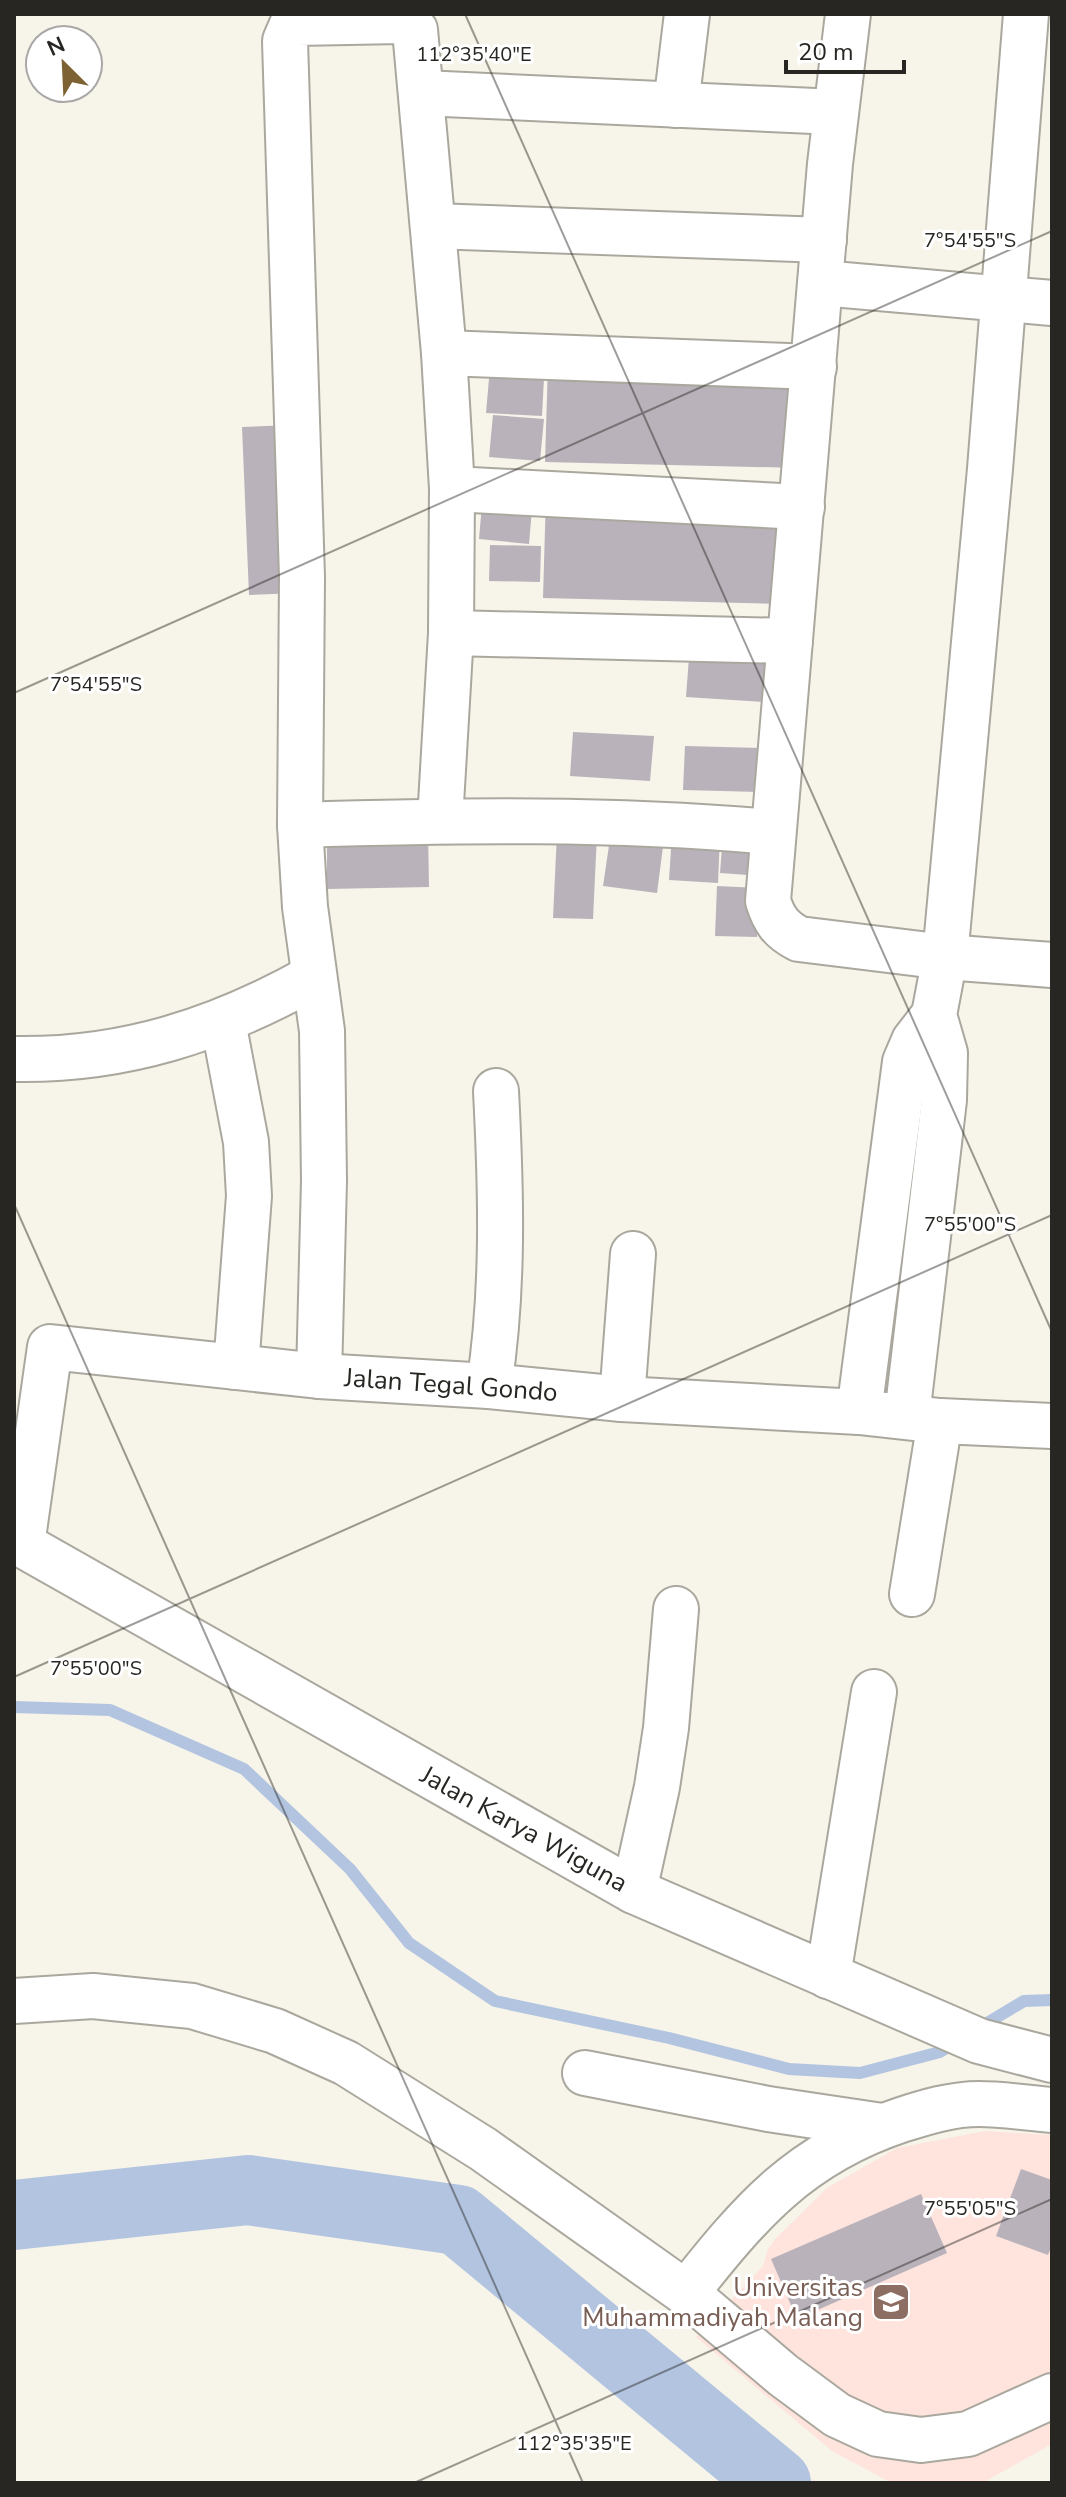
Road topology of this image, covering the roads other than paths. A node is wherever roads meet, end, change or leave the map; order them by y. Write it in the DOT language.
graph roads {
  1 [pos="687,14"];
  2 [pos="848,14"];
  3 [pos="1026,14"];
  4 [pos="422,93"];
  5 [pos="676,105"];
  6 [pos="836,112"];
  7 [pos="433,226"];
  8 [pos="824,240"];
  9 [pos="821,283"];
  10 [pos="1004,299"];
  11 [pos="1052,303"];
  12 [pos="444,353"];
  13 [pos="814,367"];
  14 [pos="452,489"];
  15 [pos="802,507"];
  16 [pos="451,633"];
  17 [pos="790,641"];
  18 [pos="440,821"];
  19 [pos="300,825"];
  20 [pos="772,832"];
  21 [pos="945,957"];
  22 [pos="1052,965"];
  23 [pos="313,977"];
  24 [pos="934,1015"];
  25 [pos="223,1022"];
  26 [pos="14,1059"];
  27 [pos="496,1091"];
  28 [pos="633,1254"];
  29 [pos="32,1342"];
  30 [pos="236,1367"];
  31 [pos="319,1376"];
  32 [pos="489,1386"];
  33 [pos="622,1399"];
  34 [pos="859,1412"];
  35 [pos="923,1419"];
  36 [pos="1052,1426"];
  37 [pos="18,1543"];
  38 [pos="912,1594"];
  39 [pos="676,1609"];
  40 [pos="874,1692"];
  41 [pos="634,1891"];
  42 [pos="828,1976"];
  43 [pos="14,2001"];
  44 [pos="1052,2060"];
  45 [pos="585,2073"];
  46 [pos="1052,2110"];
  47 [pos="882,2126"];
  48 [pos="686,2293"];
  49 [pos="1052,2396"];
  1 -- 5 [label="street"];
  2 -- 6 [label="street"];
  3 -- 10 [label="street"];
  4 -- 5 [label="street"];
  4 -- 7 [label="street"];
  4 -- 19 [label="street"];
  5 -- 6 [label="street"];
  6 -- 8 [label="street"];
  7 -- 8 [label="street"];
  7 -- 12 [label="street"];
  8 -- 9 [label="street"];
  9 -- 10 [label="street"];
  9 -- 13 [label="street"];
  10 -- 11 [label="street"];
  10 -- 21 [label="street"];
  12 -- 13 [label="street"];
  12 -- 14 [label="street"];
  13 -- 15 [label="street"];
  14 -- 15 [label="street"];
  14 -- 16 [label="street"];
  15 -- 17 [label="street"];
  16 -- 17 [label="street"];
  16 -- 18 [label="street"];
  17 -- 20 [label="street"];
  18 -- 19 [label="street"];
  18 -- 20 [label="street"];
  19 -- 23 [label="street"];
  20 -- 21 [label="street"];
  21 -- 22 [label="street"];
  21 -- 24 [label="street"];
  23 -- 25 [label="street"];
  23 -- 31 [label="street"];
  24 -- 34 [label="street"];
  24 -- 35 [label="street"];
  25 -- 26 [label="street"];
  25 -- 30 [label="street"];
  27 -- 32 [label="street"];
  28 -- 33 [label="street"];
  29 -- 30 [label="street, Jalan Tegal Gondo"];
  29 -- 37 [label="street, Jalan Tegal Gondo"];
  30 -- 31 [label="street, Jalan Tegal Gondo"];
  31 -- 32 [label="street, Jalan Tegal Gondo"];
  32 -- 33 [label="street, Jalan Tegal Gondo"];
  33 -- 34 [label="street, Jalan Tegal Gondo"];
  34 -- 35 [label="street, Jalan Tegal Gondo"];
  35 -- 36 [label="street, Jalan Tegal Gondo"];
  35 -- 38 [label="street"];
  37 -- 41 [label="street, Jalan Karya Wiguna"];
  39 -- 41 [label="street"];
  40 -- 42 [label="street"];
  41 -- 42 [label="street, Jalan Karya Wiguna"];
  42 -- 44 [label="street, Jalan Karya Wiguna"];
  43 -- 48 [label="street"];
  45 -- 47 [label="street"];
  46 -- 47 [label="street"];
  47 -- 48 [label="street"];
  48 -- 49 [label="street"];
}
